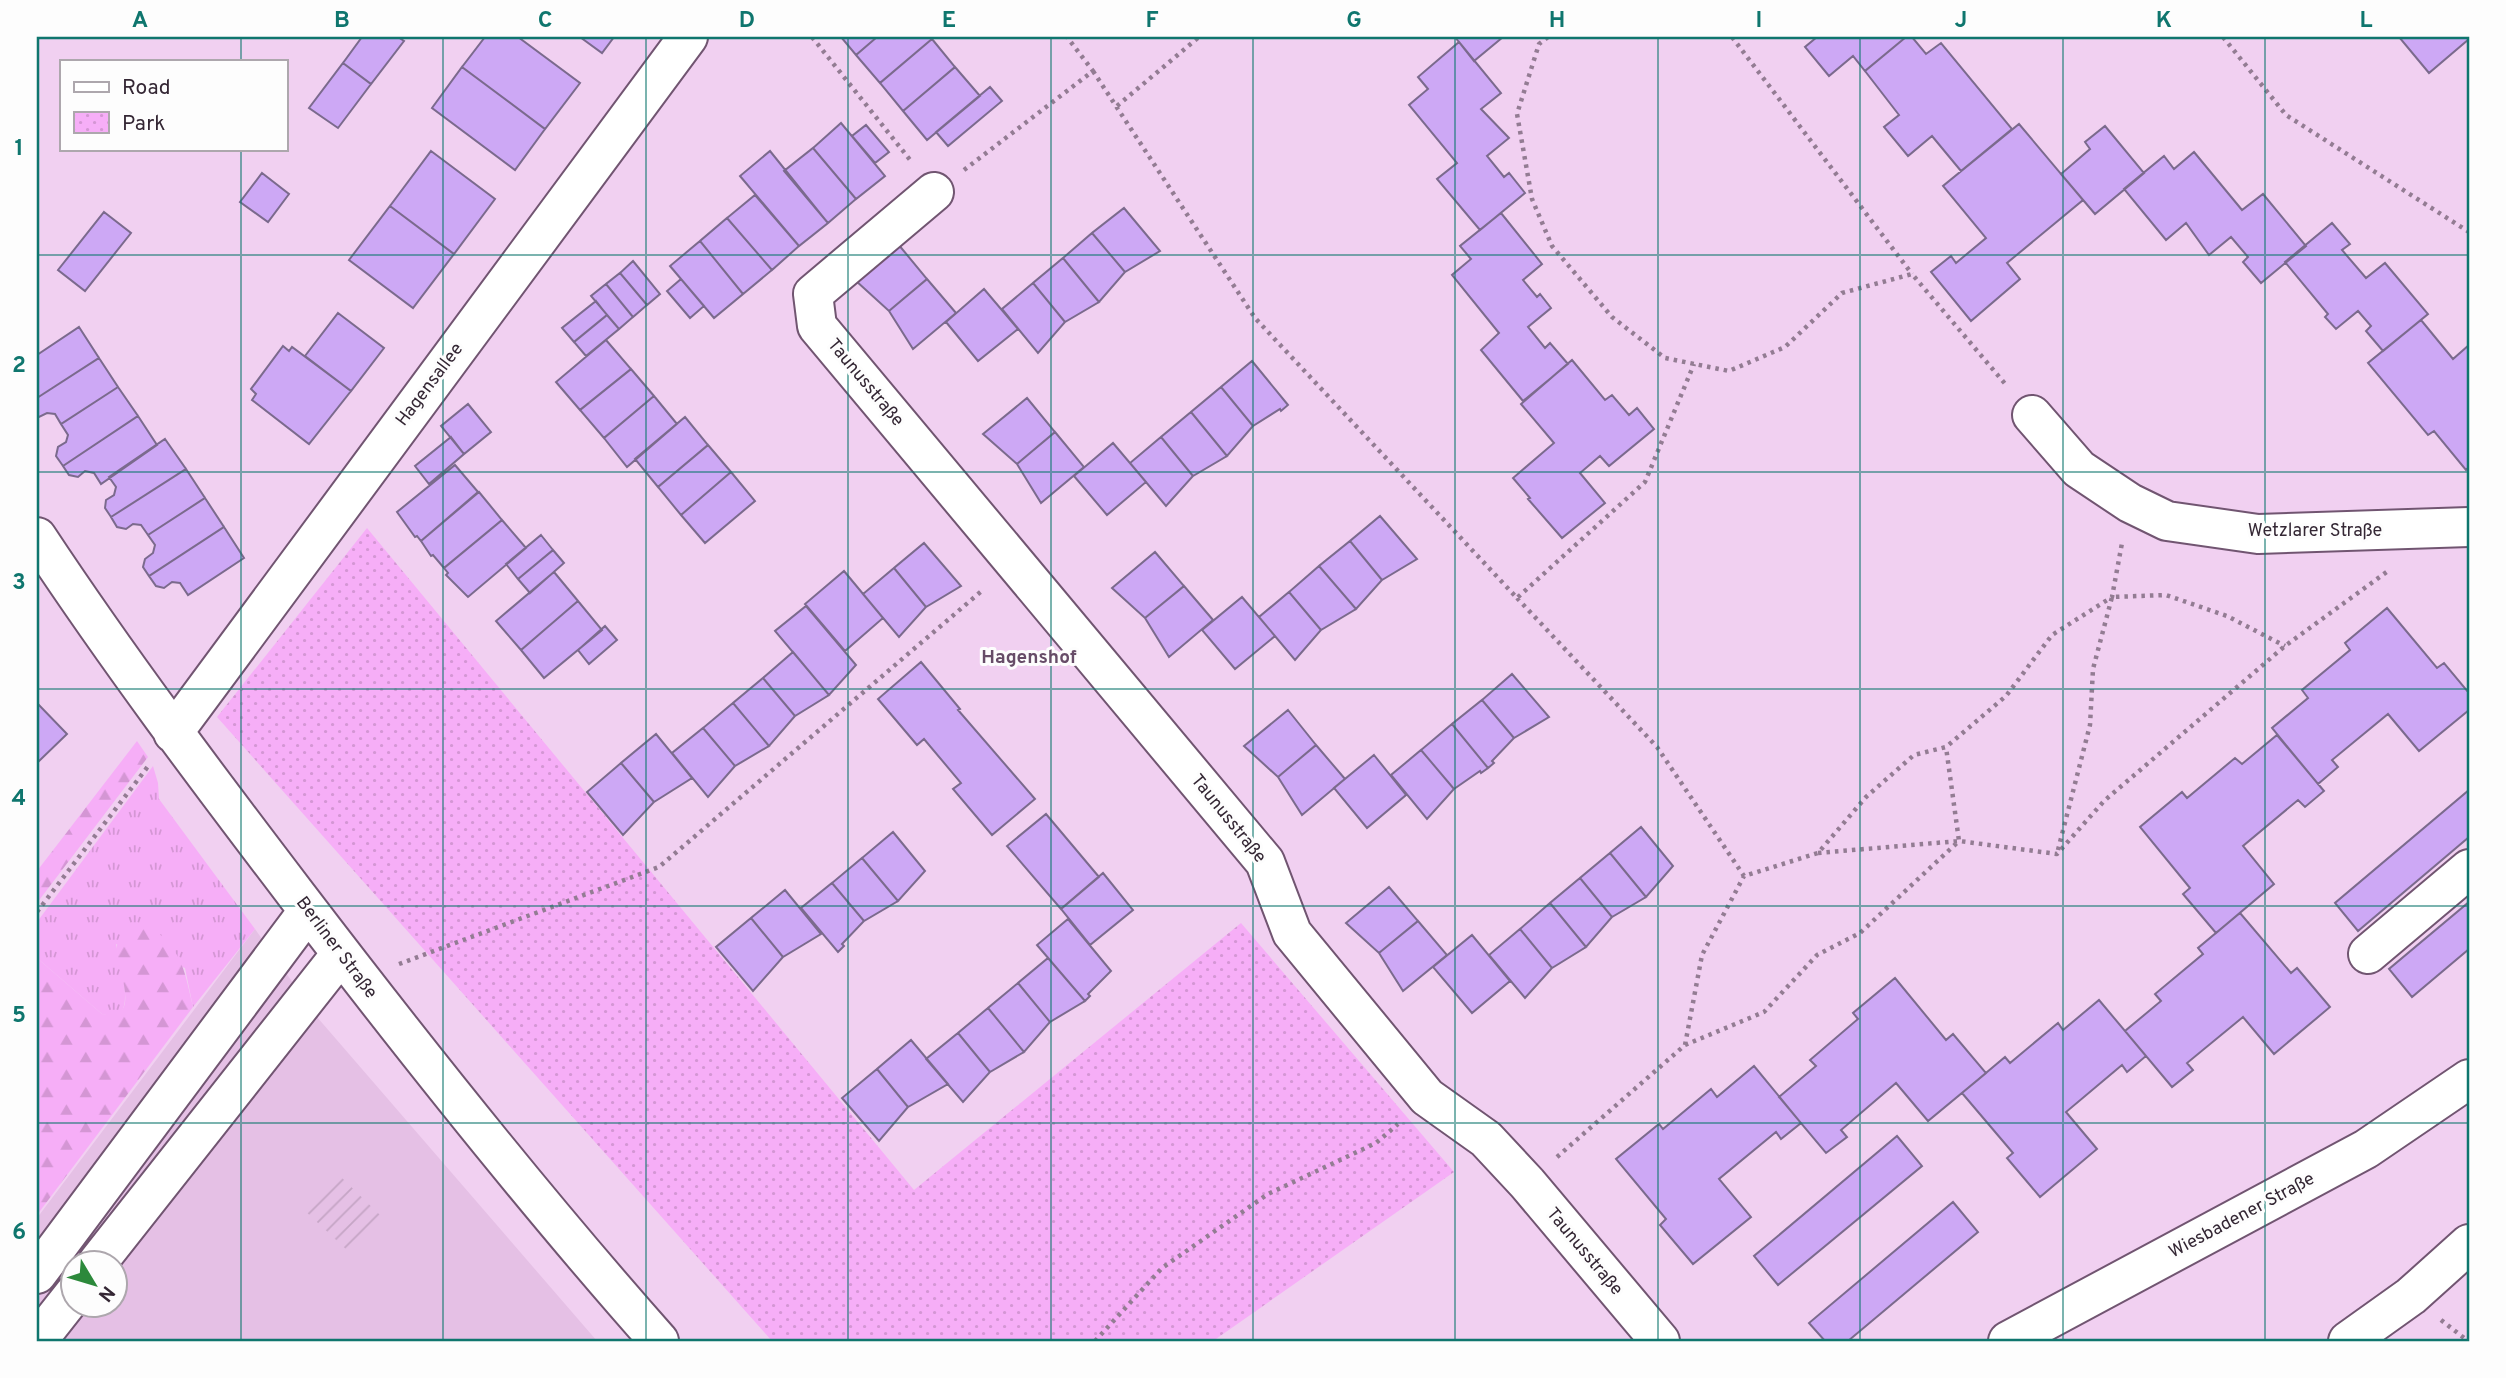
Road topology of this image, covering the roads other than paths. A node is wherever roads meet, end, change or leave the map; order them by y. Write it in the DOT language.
graph roads {
  1 [pos="688,37"];
  2 [pos="934,192"];
  3 [pos="2032,415"];
  4 [pos="2469,527"];
  5 [pos="37,537"];
  6 [pos="173,733"];
  7 [pos="2469,869"];
  8 [pos="308,911"];
  9 [pos="2368,954"];
  10 [pos="350,967"];
  11 [pos="2469,1079"];
  12 [pos="2469,1244"];
  13 [pos="110,1248"];
  14 [pos="37,1274"];
  15 [pos="60,1312"];
  16 [pos="37,1341"];
  17 [pos="659,1341"];
  18 [pos="1660,1341"];
  19 [pos="2008,1341"];
  20 [pos="2348,1341"];
  1 -- 6 [label="street, Hagensallee"];
  2 -- 18 [label="street, Taunusstraße"];
  3 -- 4 [label="street, Wetzlarer Straße"];
  5 -- 6 [label="street, Berliner Straße"];
  6 -- 8 [label="street, Berliner Straße"];
  7 -- 9 [label="street"];
  8 -- 10 [label="street, Berliner Straße"];
  8 -- 14 [label="street"];
  10 -- 13 [label="street"];
  10 -- 17 [label="street, Berliner Straße"];
  11 -- 19 [label="street, Wiesbadener Straße"];
  12 -- 20 [label="street"];
  15 -- 16 [label="street"];
}
